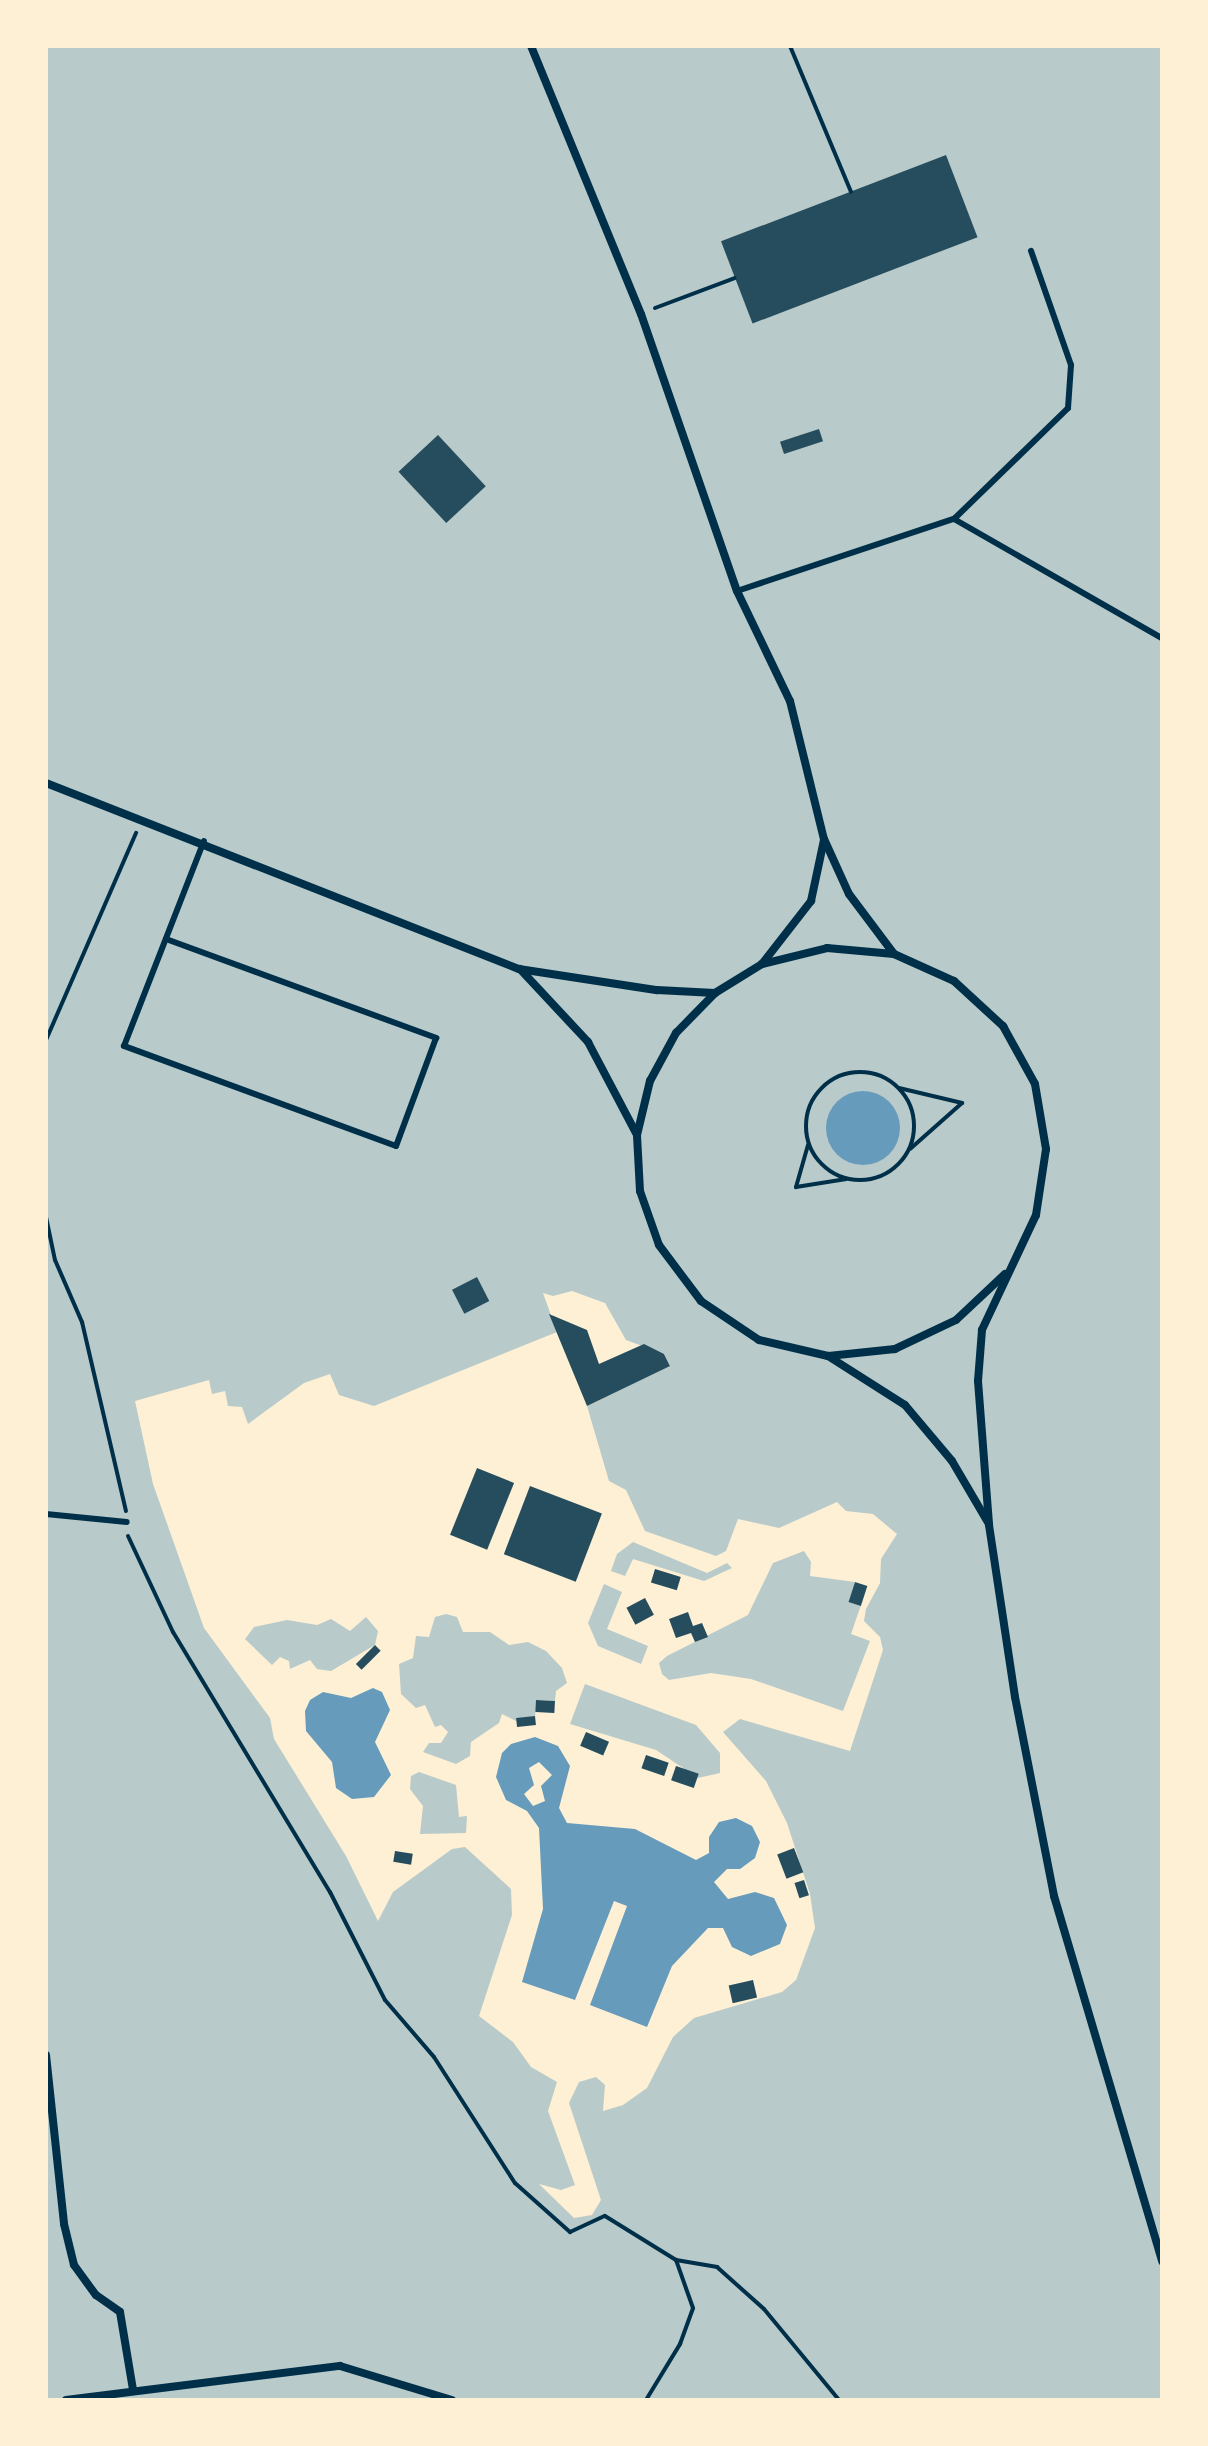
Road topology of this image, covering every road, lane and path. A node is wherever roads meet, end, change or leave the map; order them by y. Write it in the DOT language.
graph roads {
  1 [pos="531,46"];
  2 [pos="790,46"];
  3 [pos="851,192"];
  4 [pos="1031,251"];
  5 [pos="735,278"];
  6 [pos="641,314"];
  7 [pos="954,519"];
  8 [pos="737,591"];
  9 [pos="1162,638"];
  10 [pos="46,783"];
  11 [pos="143,819"];
  12 [pos="824,839"];
  13 [pos="204,841"];
  14 [pos="166,939"];
  15 [pos="894,954"];
  16 [pos="762,964"];
  17 [pos="519,969"];
  18 [pos="715,993"];
  19 [pos="46,1040"];
  20 [pos="899,1088"];
  21 [pos="637,1135"];
  22 [pos="809,1142"];
  23 [pos="908,1151"];
  24 [pos="848,1179"];
  25 [pos="46,1217"];
  26 [pos="1005,1274"];
  27 [pos="828,1356"];
  28 [pos="46,1514"];
  29 [pos="127,1522"];
  30 [pos="989,1525"];
  31 [pos="46,2055"];
  32 [pos="676,2260"];
  33 [pos="1162,2261"];
  34 [pos="133,2390"];
  35 [pos="66,2400"];
  36 [pos="452,2400"];
  37 [pos="646,2400"];
  38 [pos="839,2400"];
  1 -- 6 [label="street"];
  2 -- 3 [label="path"];
  4 -- 7 [label="lane"];
  5 -- 6 [label="path"];
  6 -- 8 [label="street"];
  7 -- 8 [label="lane"];
  7 -- 9 [label="lane"];
  8 -- 12 [label="street"];
  10 -- 11 [label="street"];
  11 -- 13 [label="street"];
  11 -- 19 [label="path"];
  12 -- 15 [label="street"];
  12 -- 16 [label="street"];
  13 -- 14 [label="lane"];
  13 -- 17 [label="street"];
  14 -- 14 [label="lane"];
  15 -- 16 [label="street"];
  15 -- 26 [label="street"];
  16 -- 18 [label="street"];
  17 -- 18 [label="street"];
  17 -- 21 [label="street"];
  18 -- 21 [label="street"];
  20 -- 22 [label="path"];
  20 -- 23 [label="path"];
  20 -- 23 [label="path"];
  21 -- 27 [label="street"];
  22 -- 24 [label="path"];
  22 -- 24 [label="path"];
  23 -- 24 [label="path"];
  25 -- 29 [label="path"];
  26 -- 27 [label="street"];
  26 -- 30 [label="street"];
  27 -- 30 [label="street"];
  28 -- 29 [label="lane"];
  29 -- 32 [label="path"];
  30 -- 33 [label="street"];
  31 -- 34 [label="street"];
  32 -- 37 [label="path"];
  32 -- 38 [label="path"];
  34 -- 35 [label="street"];
  34 -- 36 [label="street"];
}
